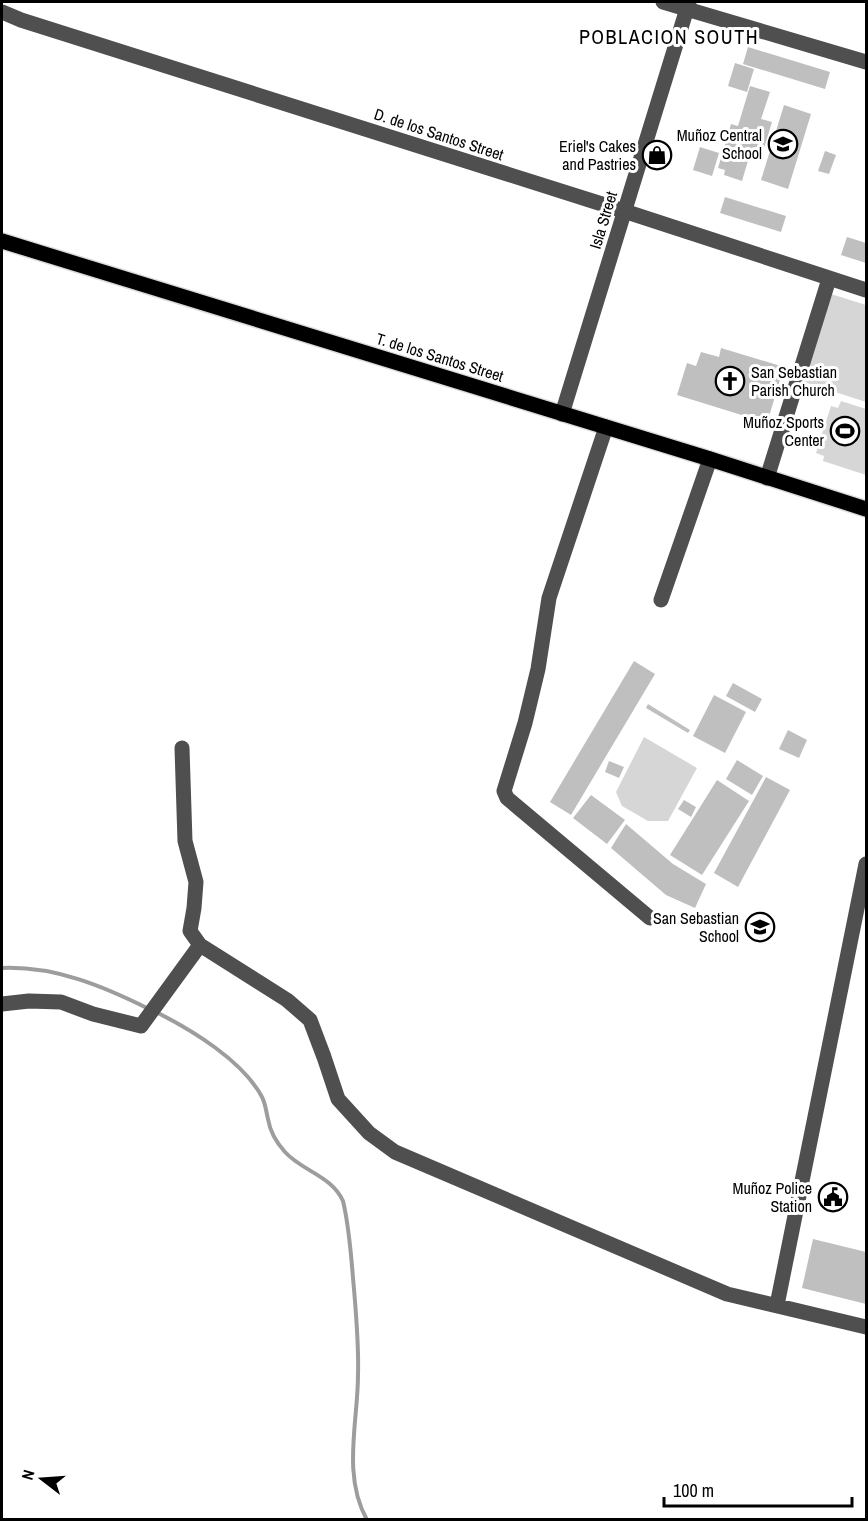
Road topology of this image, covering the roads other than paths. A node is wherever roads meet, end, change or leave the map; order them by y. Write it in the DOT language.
graph roads {
  1 [pos="663,2"];
  2 [pos="688,5"];
  3 [pos="2,12"];
  4 [pos="867,62"];
  5 [pos="624,211"];
  6 [pos="2,241"];
  7 [pos="829,279"];
  8 [pos="867,290"];
  9 [pos="562,414"];
  10 [pos="606,427"];
  11 [pos="710,459"];
  12 [pos="767,478"];
  13 [pos="867,509"];
  14 [pos="661,600"];
  15 [pos="182,748"];
  16 [pos="867,864"];
  17 [pos="651,918"];
  18 [pos="200,945"];
  19 [pos="2,1004"];
  20 [pos="777,1305"];
  21 [pos="867,1327"];
  1 -- 2 [label="street"];
  2 -- 4 [label="street"];
  2 -- 5 [label="street, Isla Street"];
  3 -- 5 [label="street, D. de los Santos Street"];
  5 -- 7 [label="street, D. de los Santos Street"];
  5 -- 9 [label="street, Isla Street"];
  6 -- 9 [label="main road, T. de los Santos Street"];
  7 -- 8 [label="street, D. de los Santos Street"];
  7 -- 12 [label="street"];
  9 -- 10 [label="main road, T. de los Santos Street"];
  10 -- 11 [label="main road, T. de los Santos Street"];
  10 -- 17 [label="street"];
  11 -- 12 [label="main road, T. de los Santos Street"];
  11 -- 14 [label="street"];
  12 -- 13 [label="main road, T. de los Santos Street"];
  15 -- 18 [label="street"];
  16 -- 20 [label="street"];
  18 -- 19 [label="street"];
  18 -- 20 [label="street"];
  20 -- 21 [label="street"];
}
